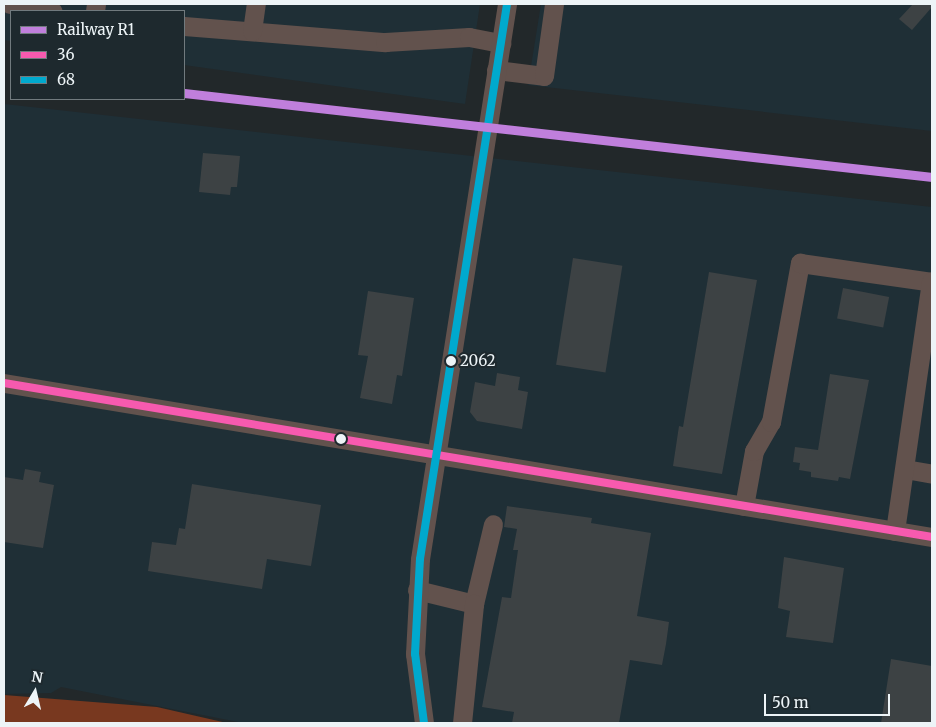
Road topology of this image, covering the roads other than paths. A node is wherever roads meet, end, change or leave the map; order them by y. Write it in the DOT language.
graph roads {
  1 [pos="10,4"];
  2 [pos="256,4"];
  3 [pos="507,4"];
  4 [pos="554,4"];
  5 [pos="43,8"];
  6 [pos="185,26"];
  7 [pos="252,31"];
  8 [pos="501,42"];
  9 [pos="496,70"];
  10 [pos="932,282"];
  11 [pos="4,383"];
  12 [pos="436,455"];
  13 [pos="905,469"];
  14 [pos="932,474"];
  15 [pos="744,506"];
  16 [pos="493,524"];
  17 [pos="895,531"];
  18 [pos="932,537"];
  19 [pos="417,590"];
  20 [pos="474,604"];
  21 [pos="429,723"];
  22 [pos="462,723"];
  1 -- 5 [label="street"];
  2 -- 7 [label="street"];
  3 -- 8 [label="street"];
  4 -- 9 [label="street"];
  6 -- 7 [label="street"];
  7 -- 8 [label="street"];
  8 -- 9 [label="street"];
  9 -- 12 [label="street"];
  10 -- 13 [label="street"];
  10 -- 15 [label="street"];
  11 -- 12 [label="street"];
  12 -- 15 [label="street"];
  12 -- 19 [label="street"];
  13 -- 14 [label="street"];
  13 -- 17 [label="street"];
  15 -- 17 [label="street"];
  16 -- 20 [label="street"];
  17 -- 18 [label="street"];
  19 -- 20 [label="street"];
  19 -- 21 [label="street"];
  20 -- 22 [label="street"];
}
